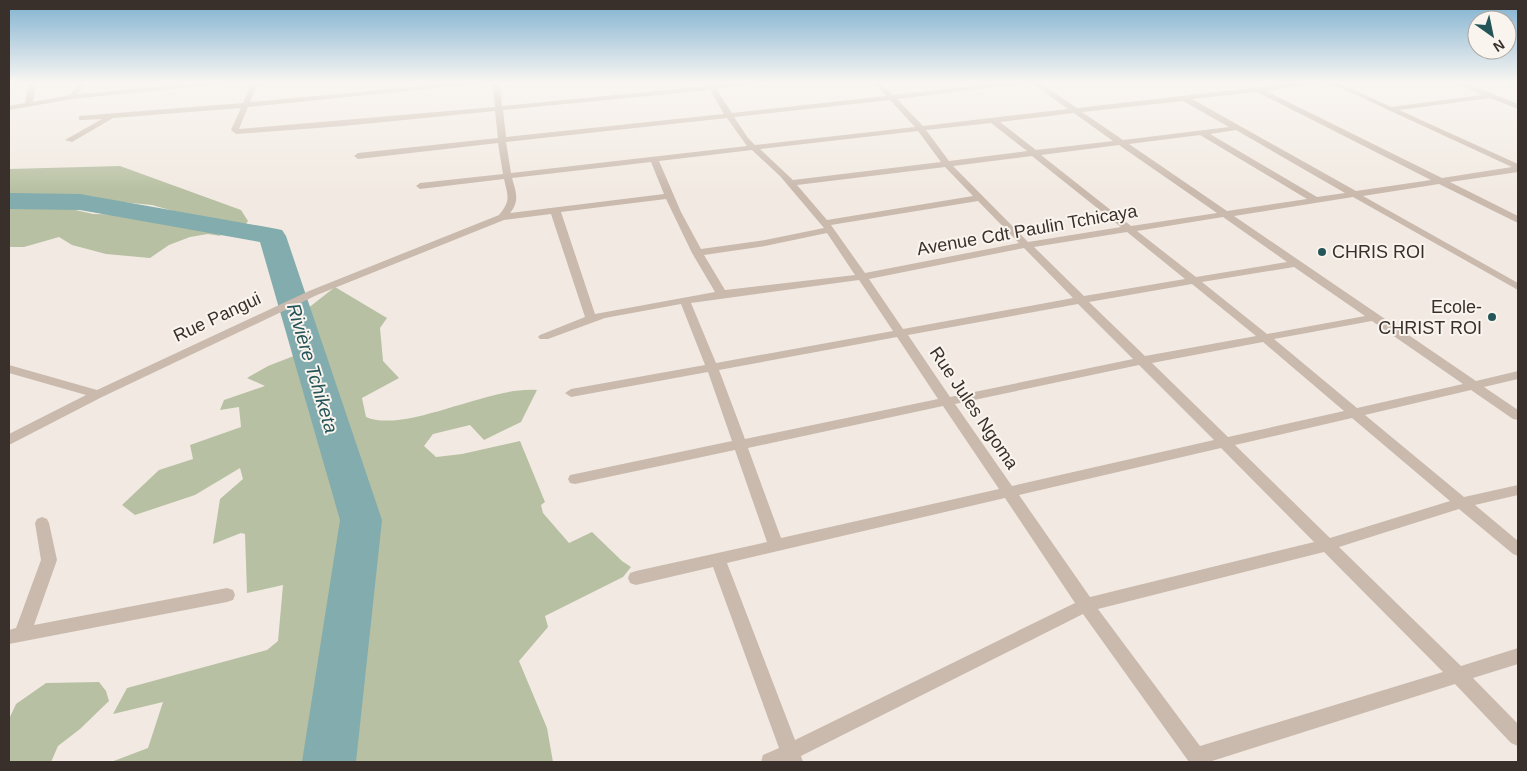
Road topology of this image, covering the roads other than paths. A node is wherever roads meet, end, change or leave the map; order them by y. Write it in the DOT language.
graph roads {
  1 [pos="107,119"];
  2 [pos="240,119"];
  3 [pos="379,119"];
  4 [pos="500,119"];
  5 [pos="701,119"];
  6 [pos="730,119"];
  7 [pos="912,119"];
  8 [pos="1001,119"];
  9 [pos="1088,119"];
  10 [pos="1220,119"];
  11 [pos="1317,119"];
  12 [pos="1411,119"];
  13 [pos="993,120"];
  14 [pos="1236,128"];
  15 [pos="921,129"];
  16 [pos="1201,132"];
  17 [pos="69,140"];
  18 [pos="503,141"];
  19 [pos="1121,142"];
  20 [pos="751,147"];
  21 [pos="1034,153"];
  22 [pos="358,156"];
  23 [pos="654,160"];
  24 [pos="946,163"];
  25 [pos="1518,168"];
  26 [pos="507,178"];
  27 [pos="1440,180"];
  28 [pos="792,183"];
  29 [pos="420,186"];
  30 [pos="1358,194"];
  31 [pos="668,196"];
  32 [pos="980,198"];
  33 [pos="1317,201"];
  34 [pos="555,210"];
  35 [pos="1227,215"];
  36 [pos="502,216"];
  37 [pos="1518,220"];
  38 [pos="828,226"];
  39 [pos="1127,229"];
  40 [pos="1026,245"];
  41 [pos="697,252"];
  42 [pos="1296,263"];
  43 [pos="861,277"];
  44 [pos="1192,280"];
  45 [pos="1518,286"];
  46 [pos="722,294"];
  47 [pos="1080,300"];
  48 [pos="685,301"];
  49 [pos="1375,317"];
  50 [pos="591,318"];
  51 [pos="901,334"];
  52 [pos="1263,336"];
  53 [pos="544,337"];
  54 [pos="1140,361"];
  55 [pos="712,367"];
  56 [pos="9,369"];
  57 [pos="1518,375"];
  58 [pos="1475,386"];
  59 [pos="571,393"];
  60 [pos="98,394"];
  61 [pos="947,403"];
  62 [pos="1352,412"];
  63 [pos="1518,416"];
  64 [pos="9,440"];
  65 [pos="1225,444"];
  66 [pos="739,446"];
  67 [pos="575,479"];
  68 [pos="1518,490"];
  69 [pos="1008,492"];
  70 [pos="1461,503"];
  71 [pos="42,523"];
  72 [pos="776,545"];
  73 [pos="1326,545"];
  74 [pos="1518,550"];
  75 [pos="718,559"];
  76 [pos="636,578"];
  77 [pos="227,595"];
  78 [pos="1086,605"];
  79 [pos="15,636"];
  80 [pos="1518,656"];
  81 [pos="1457,674"];
  82 [pos="1518,737"];
  83 [pos="792,757"];
  84 [pos="1198,759"];
  85 [pos="770,762"];
  1 -- 17 [label="street"];
  2 -- 3 [label="street"];
  4 -- 18 [label="street"];
  5 -- 18 [label="street"];
  6 -- 20 [label="street, Rue Jules Ngoma"];
  7 -- 15 [label="street"];
  8 -- 13 [label="street"];
  9 -- 19 [label="street"];
  10 -- 14 [label="street"];
  11 -- 27 [label="street"];
  12 -- 25 [label="street"];
  13 -- 15 [label="street"];
  13 -- 21 [label="street"];
  14 -- 16 [label="street"];
  14 -- 30 [label="street"];
  15 -- 20 [label="street"];
  15 -- 24 [label="street"];
  16 -- 19 [label="street"];
  16 -- 33 [label="street"];
  18 -- 22 [label="street"];
  18 -- 26 [label="street"];
  19 -- 21 [label="street"];
  19 -- 35 [label="street"];
  20 -- 23 [label="street"];
  20 -- 28 [label="street, Rue Jules Ngoma"];
  21 -- 24 [label="street"];
  21 -- 39 [label="street"];
  23 -- 26 [label="street"];
  23 -- 31 [label="street"];
  24 -- 28 [label="street"];
  24 -- 32 [label="street"];
  25 -- 27 [label="street, Avenue Cdt Paulin Tchicaya"];
  26 -- 29 [label="street"];
  26 -- 36 [label="street"];
  27 -- 30 [label="street, Avenue Cdt Paulin Tchicaya"];
  27 -- 37 [label="street"];
  28 -- 38 [label="street, Rue Jules Ngoma"];
  30 -- 33 [label="street, Avenue Cdt Paulin Tchicaya"];
  30 -- 45 [label="street"];
  31 -- 34 [label="street, Rue Pangui"];
  31 -- 41 [label="street"];
  32 -- 38 [label="street"];
  32 -- 40 [label="street"];
  33 -- 35 [label="street, Avenue Cdt Paulin Tchicaya"];
  34 -- 36 [label="street, Rue Pangui"];
  34 -- 50 [label="street"];
  35 -- 39 [label="street, Avenue Cdt Paulin Tchicaya"];
  35 -- 42 [label="street"];
  36 -- 60 [label="street, Rue Pangui"];
  38 -- 41 [label="street"];
  38 -- 43 [label="street, Rue Jules Ngoma"];
  39 -- 40 [label="street, Avenue Cdt Paulin Tchicaya"];
  39 -- 44 [label="street"];
  40 -- 43 [label="street, Avenue Cdt Paulin Tchicaya"];
  40 -- 47 [label="street"];
  41 -- 46 [label="street"];
  42 -- 44 [label="street"];
  42 -- 49 [label="street"];
  43 -- 46 [label="street, Avenue Cdt Paulin Tchicaya"];
  43 -- 51 [label="street, Rue Jules Ngoma"];
  44 -- 47 [label="street"];
  44 -- 52 [label="street"];
  46 -- 48 [label="street, Avenue Cdt Paulin Tchicaya"];
  47 -- 51 [label="street"];
  47 -- 54 [label="street"];
  48 -- 50 [label="street, Avenue Cdt Paulin Tchicaya"];
  48 -- 55 [label="street"];
  49 -- 52 [label="street"];
  49 -- 58 [label="street"];
  50 -- 53 [label="street, Avenue Cdt Paulin Tchicaya"];
  51 -- 55 [label="street"];
  51 -- 61 [label="street, Rue Jules Ngoma"];
  52 -- 54 [label="street"];
  52 -- 62 [label="street"];
  54 -- 61 [label="street"];
  54 -- 65 [label="street"];
  55 -- 59 [label="street"];
  55 -- 66 [label="street"];
  56 -- 60 [label="street"];
  57 -- 58 [label="street"];
  58 -- 62 [label="street"];
  58 -- 63 [label="street"];
  60 -- 64 [label="street, Rue Pangui"];
  61 -- 66 [label="street"];
  61 -- 69 [label="street, Rue Jules Ngoma"];
  62 -- 65 [label="street"];
  62 -- 70 [label="street"];
  65 -- 69 [label="street"];
  65 -- 73 [label="street"];
  66 -- 67 [label="street"];
  66 -- 72 [label="street"];
  68 -- 70 [label="street"];
  69 -- 72 [label="street"];
  69 -- 78 [label="street, Rue Jules Ngoma"];
  70 -- 73 [label="street"];
  70 -- 74 [label="street"];
  71 -- 79 [label="street"];
  72 -- 75 [label="street"];
  73 -- 78 [label="street"];
  73 -- 81 [label="street"];
  75 -- 76 [label="street"];
  75 -- 83 [label="street"];
  77 -- 79 [label="street"];
  78 -- 83 [label="street"];
  78 -- 84 [label="street, Rue Jules Ngoma"];
  80 -- 81 [label="street"];
  81 -- 82 [label="street"];
  81 -- 84 [label="street"];
  83 -- 85 [label="street"];
}
